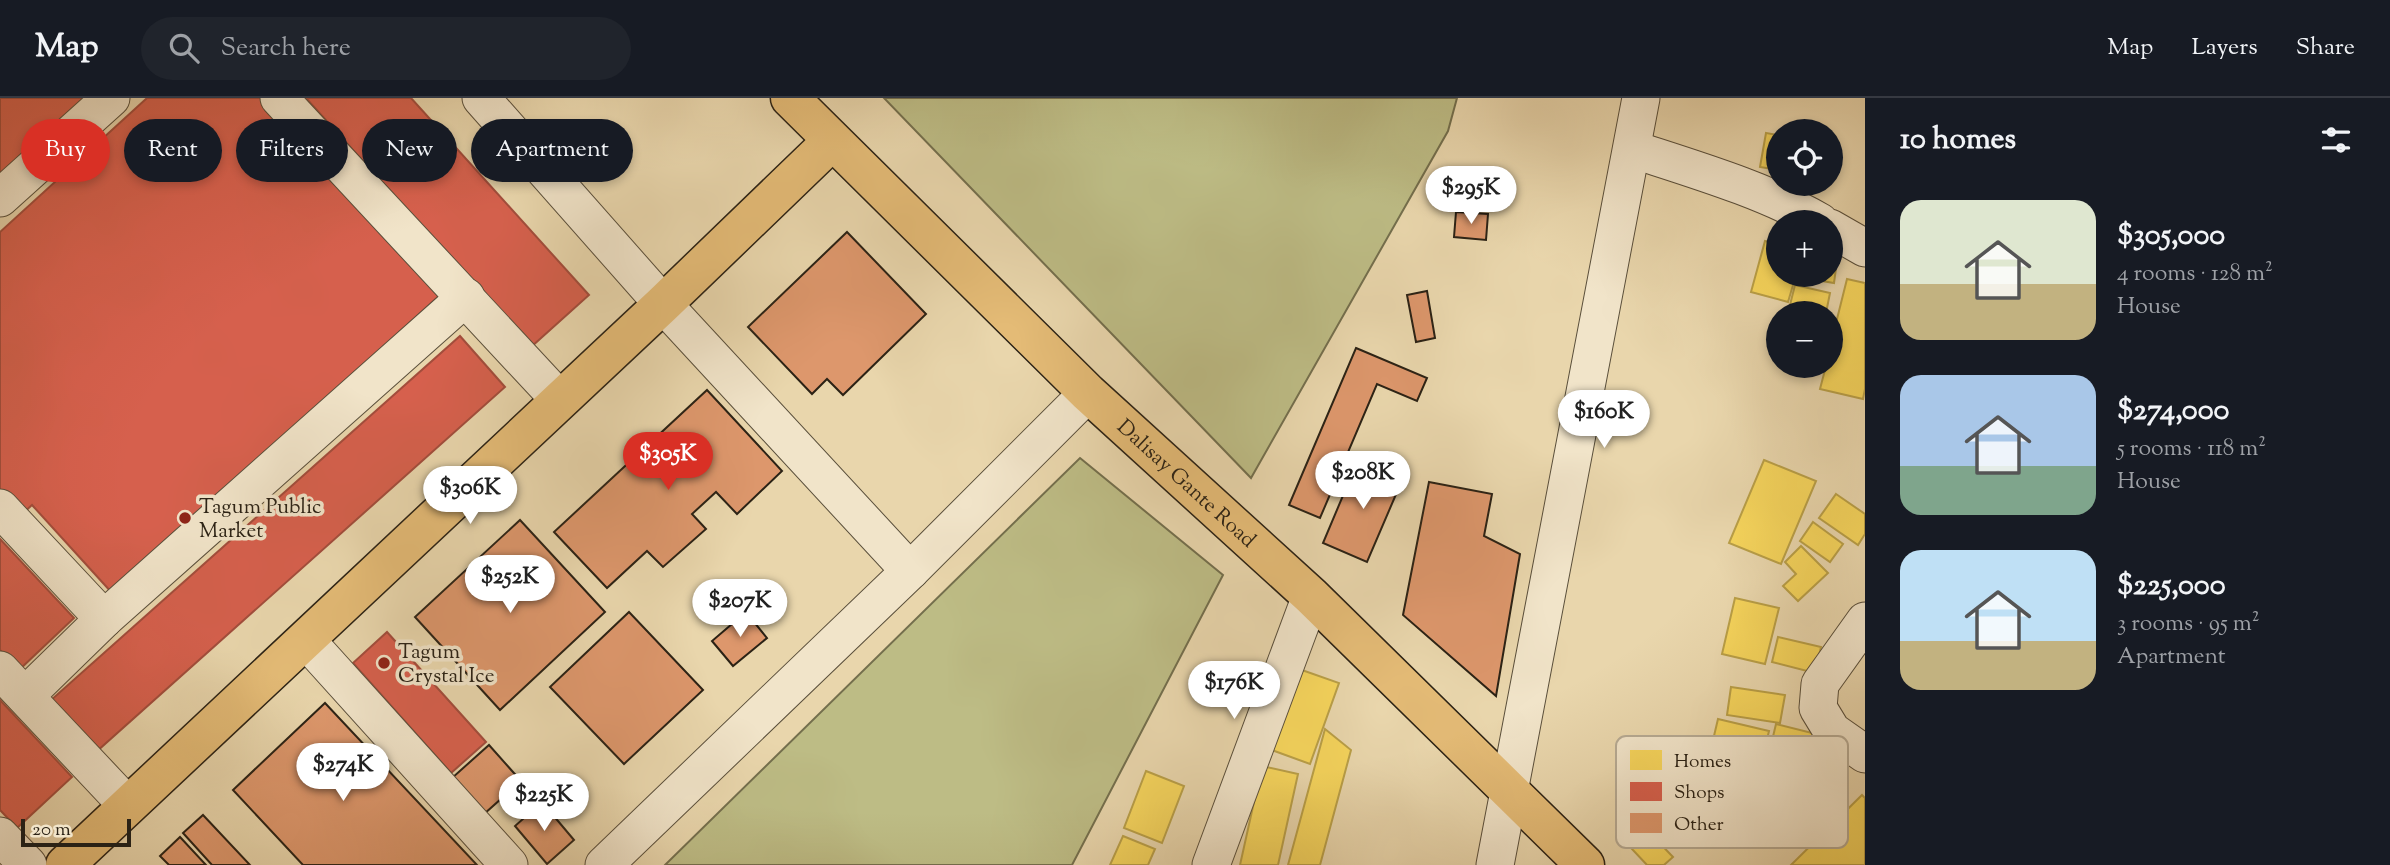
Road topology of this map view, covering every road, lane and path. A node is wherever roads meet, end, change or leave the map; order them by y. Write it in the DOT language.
graph roads {
  1 [pos="111,98"];
  2 [pos="279,98"];
  3 [pos="481,98"];
  4 [pos="790,98"];
  5 [pos="1641,98"];
  6 [pos="832,141"];
  7 [pos="1632,149"];
  8 [pos="0,198"];
  9 [pos="1797,210"];
  10 [pos="1843,235"];
  11 [pos="1865,248"];
  12 [pos="466,297"];
  13 [pos="663,304"];
  14 [pos="1088,393"];
  15 [pos="560,400"];
  16 [pos="0,508"];
  17 [pos="910,571"];
  18 [pos="1311,597"];
  19 [pos="104,619"];
  20 [pos="1865,621"];
  21 [pos="306,640"];
  22 [pos="0,670"];
  23 [pos="25,696"];
  24 [pos="1839,736"];
  25 [pos="1848,742"];
  26 [pos="1865,754"];
  27 [pos="1510,792"];
  28 [pos="128,806"];
  29 [pos="0,836"];
  30 [pos="28,865"];
  31 [pos="65,865"];
  32 [pos="509,865"];
  33 [pos="604,865"];
  34 [pos="1211,865"];
  35 [pos="1495,865"];
  36 [pos="1585,865"];
  1 -- 8 [label="street"];
  2 -- 12 [label="street"];
  3 -- 13 [label="street"];
  4 -- 6 [label="main road, Dalisay Gante Road"];
  5 -- 7 [label="street"];
  6 -- 13 [label="main road"];
  6 -- 14 [label="main road, Dalisay Gante Road"];
  7 -- 9 [label="street"];
  7 -- 27 [label="street"];
  10 -- 11 [label="street"];
  12 -- 15 [label="street"];
  12 -- 19 [label="street"];
  13 -- 15 [label="main road"];
  13 -- 17 [label="street"];
  14 -- 17 [label="street"];
  14 -- 18 [label="main road, Dalisay Gante Road"];
  15 -- 21 [label="main road"];
  16 -- 19 [label="street"];
  17 -- 33 [label="street"];
  18 -- 27 [label="main road, Dalisay Gante Road"];
  18 -- 34 [label="street"];
  19 -- 23 [label="street"];
  20 -- 24 [label="street"];
  21 -- 28 [label="main road"];
  21 -- 32 [label="street"];
  22 -- 23 [label="street"];
  23 -- 28 [label="street"];
  25 -- 26 [label="street"];
  27 -- 35 [label="street"];
  27 -- 36 [label="main road, Dalisay Gante Road"];
  28 -- 31 [label="main road"];
  29 -- 30 [label="street"];
}
